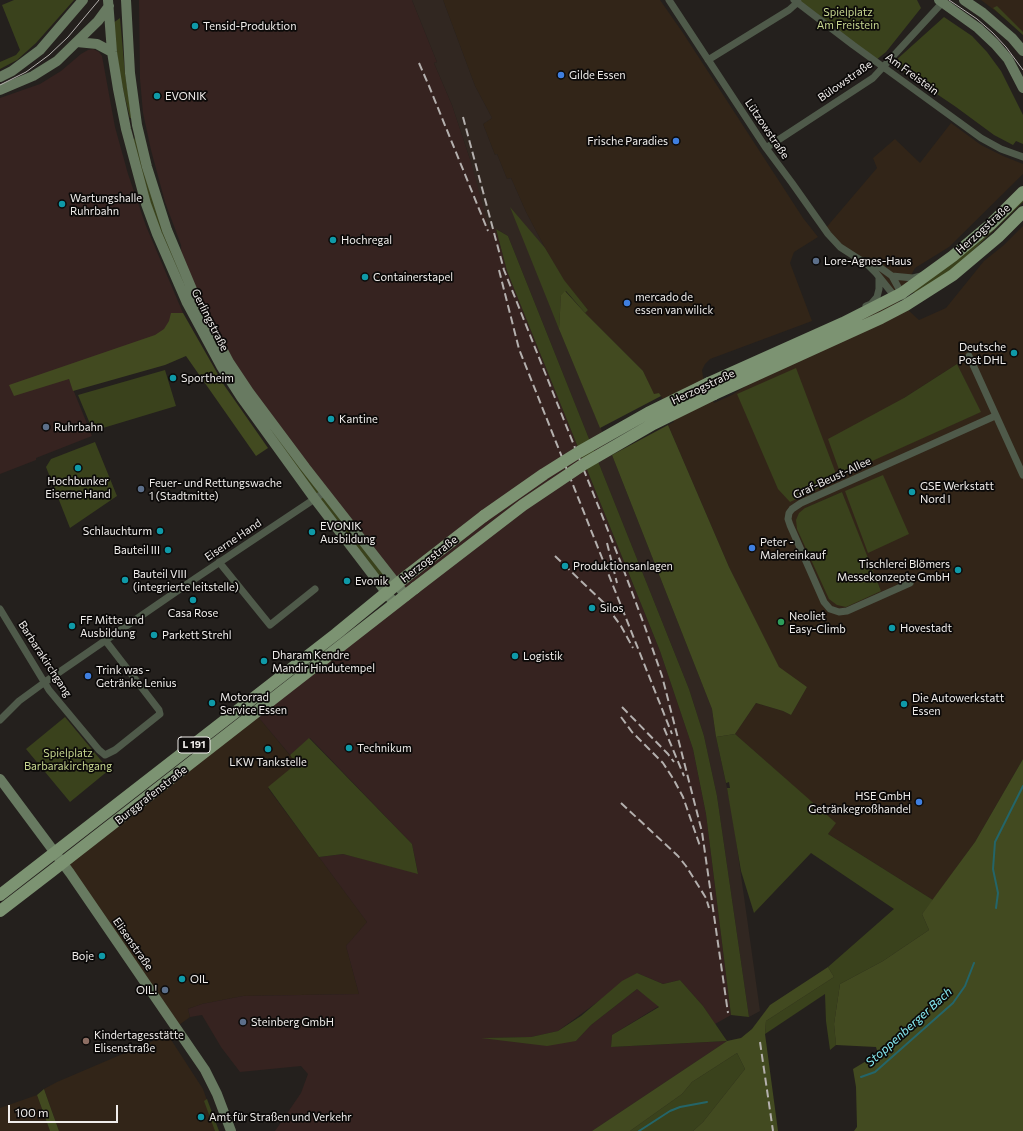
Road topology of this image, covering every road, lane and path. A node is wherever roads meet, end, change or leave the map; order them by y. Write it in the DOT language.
graph roads {
  1 [pos="83,0"];
  2 [pos="126,0"];
  3 [pos="669,0"];
  4 [pos="964,0"];
  5 [pos="796,1"];
  6 [pos="941,1"];
  7 [pos="110,2"];
  8 [pos="77,42"];
  9 [pos="1023,51"];
  10 [pos="112,52"];
  11 [pos="708,60"];
  12 [pos="884,67"];
  13 [pos="0,77"];
  14 [pos="1023,88"];
  15 [pos="0,90"];
  16 [pos="766,148"];
  17 [pos="1023,157"];
  18 [pos="1023,192"];
  19 [pos="1023,212"];
  20 [pos="860,260"];
  21 [pos="927,275"];
  22 [pos="892,276"];
  23 [pos="879,278"];
  24 [pos="898,295"];
  25 [pos="906,305"];
  26 [pos="843,323"];
  27 [pos="969,356"];
  28 [pos="712,389"];
  29 [pos="995,416"];
  30 [pos="1023,475"];
  31 [pos="325,492"];
  32 [pos="314,498"];
  33 [pos="219,562"];
  34 [pos="910,583"];
  35 [pos="397,584"];
  36 [pos="314,589"];
  37 [pos="410,592"];
  38 [pos="387,593"];
  39 [pos="395,604"];
  40 [pos="0,608"];
  41 [pos="105,640"];
  42 [pos="45,682"];
  43 [pos="0,720"];
  44 [pos="0,779"];
  45 [pos="59,858"];
  46 [pos="0,895"];
  47 [pos="0,911"];
  48 [pos="231,1131"];
  1 -- 13 [label="main road"];
  2 -- 31 [label="main road, Gerlingstraße"];
  3 -- 11 [label="street, Lützowstraße"];
  4 -- 9 [label="main road"];
  5 -- 11 [label="street"];
  5 -- 12 [label="street, Am Freistein"];
  6 -- 12 [label="street, Bülowstraße"];
  6 -- 14 [label="main road"];
  7 -- 8 [label="main road"];
  7 -- 10 [label="main road, Gerlingstraße"];
  8 -- 10 [label="main road"];
  8 -- 15 [label="main road"];
  10 -- 32 [label="main road, Gerlingstraße"];
  11 -- 16 [label="street, Lützowstraße"];
  12 -- 16 [label="street, Bülowstraße"];
  12 -- 17 [label="street, Am Freistein"];
  16 -- 20 [label="street, Lützowstraße"];
  18 -- 21 [label="main road, Herzogstraße"];
  19 -- 25 [label="main road, Herzogstraße"];
  20 -- 22 [label="street, Lützowstraße"];
  20 -- 23 [label="street, Lützowstraße"];
  21 -- 22 [label="street"];
  21 -- 24 [label="main road, Herzogstraße"];
  22 -- 24 [label="street, Lützowstraße"];
  23 -- 24 [label="street, Lützowstraße"];
  23 -- 26 [label="street"];
  24 -- 25 [label="street, Lützowstraße"];
  24 -- 26 [label="main road, Herzogstraße"];
  25 -- 28 [label="main road, Herzogstraße"];
  26 -- 28 [label="main road, Herzogstraße"];
  27 -- 29 [label="street"];
  28 -- 35 [label="main road, Herzogstraße, bridge"];
  28 -- 37 [label="main road, Herzogstraße, bridge"];
  29 -- 30 [label="street"];
  29 -- 34 [label="street, Graf-Beust-Allee"];
  31 -- 32 [label="street, Eiserne Hand"];
  31 -- 35 [label="main road, Gerlingstraße"];
  32 -- 33 [label="street, Eiserne Hand"];
  32 -- 38 [label="main road, Gerlingstraße"];
  33 -- 36 [label="street"];
  33 -- 41 [label="street, Eiserne Hand"];
  35 -- 37 [label="main road, Gerlingstraße"];
  35 -- 38 [label="main road, Herzogstraße / L 191"];
  37 -- 39 [label="main road, Herzogstraße / L 191"];
  38 -- 39 [label="main road, Gerlingstraße"];
  38 -- 45 [label="main road, Burggrafenstraße / L 191"];
  39 -- 45 [label="main road, Burggrafenstraße / L 191"];
  40 -- 42 [label="street, Barbarakirchgang"];
  41 -- 42 [label="street, Eiserne Hand"];
  41 -- 42 [label="street, Barbarakirchgang"];
  42 -- 43 [label="street, Eiserne Hand"];
  44 -- 45 [label="main road, Elisenstraße"];
  45 -- 46 [label="main road, Burggrafenstraße / L 191"];
  45 -- 47 [label="main road, Burggrafenstraße / L 191"];
  45 -- 48 [label="main road, Elisenstraße"];
}
